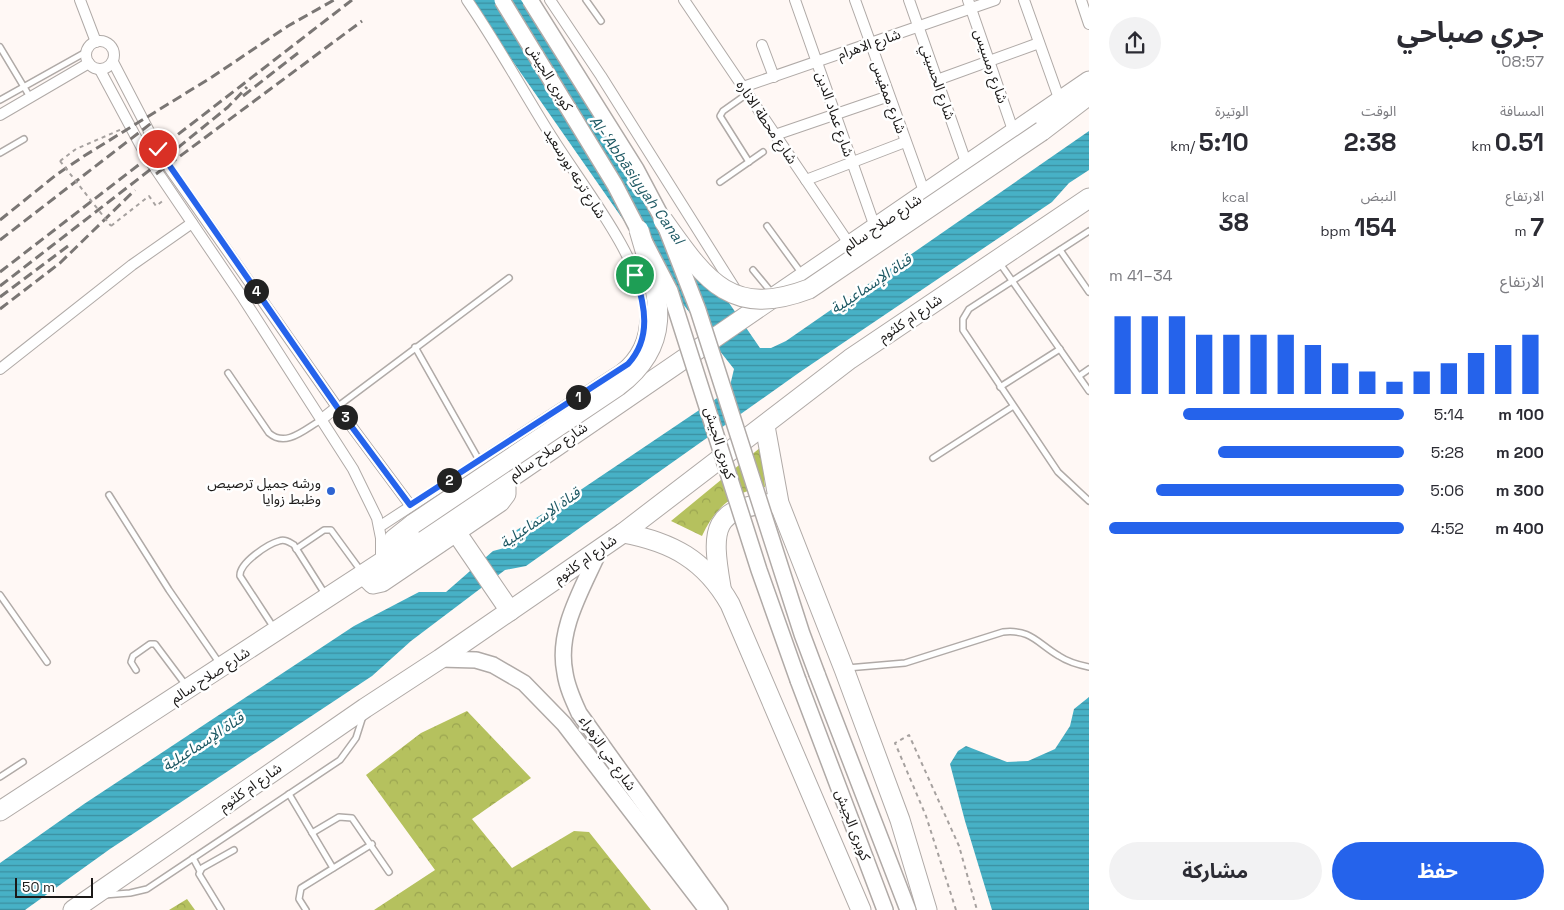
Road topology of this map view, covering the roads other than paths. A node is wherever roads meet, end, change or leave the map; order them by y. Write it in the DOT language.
graph roads {
  1 [pos="80,0"];
  2 [pos="467,0"];
  3 [pos="502,0"];
  4 [pos="530,0"];
  5 [pos="550,0"];
  6 [pos="586,0"];
  7 [pos="684,0"];
  8 [pos="795,0"];
  9 [pos="855,0"];
  10 [pos="909,0"];
  11 [pos="995,0"];
  12 [pos="1024,0"];
  13 [pos="1081,0"];
  14 [pos="970,4"];
  15 [pos="601,21"];
  16 [pos="1089,24"];
  17 [pos="918,27"];
  18 [pos="96,42"];
  19 [pos="870,43"];
  20 [pos="1039,43"];
  21 [pos="762,45"];
  22 [pos="0,47"];
  23 [pos="86,52"];
  24 [pos="989,61"];
  25 [pos="113,62"];
  26 [pos="817,62"];
  27 [pos="89,64"];
  28 [pos="100,70"];
  29 [pos="774,77"];
  30 [pos="937,80"];
  31 [pos="1089,81"];
  32 [pos="24,86"];
  33 [pos="745,90"];
  34 [pos="1089,94"];
  35 [pos="889,96"];
  36 [pos="30,97"];
  37 [pos="0,100"];
  38 [pos="1060,101"];
  39 [pos="836,114"];
  40 [pos="0,115"];
  41 [pos="1014,133"];
  42 [pos="775,135"];
  43 [pos="24,139"];
  44 [pos="905,142"];
  45 [pos="763,152"];
  46 [pos="0,153"];
  47 [pos="748,162"];
  48 [pos="852,162"];
  49 [pos="967,165"];
  50 [pos="806,180"];
  51 [pos="720,182"];
  52 [pos="925,194"];
  53 [pos="1089,198"];
  54 [pos="663,220"];
  55 [pos="192,224"];
  56 [pos="767,226"];
  57 [pos="875,227"];
  58 [pos="639,230"];
  59 [pos="1089,231"];
  60 [pos="850,244"];
  61 [pos="1060,250"];
  62 [pos="232,258"];
  63 [pos="997,260"];
  64 [pos="221,266"];
  65 [pos="753,270"];
  66 [pos="804,276"];
  67 [pos="509,278"];
  68 [pos="1012,280"];
  69 [pos="1089,292"];
  70 [pos="775,296"];
  71 [pos="750,313"];
  72 [pos="415,347"];
  73 [pos="1060,349"];
  74 [pos="634,357"];
  75 [pos="674,364"];
  76 [pos="0,369"];
  77 [pos="1089,369"];
  78 [pos="228,373"];
  79 [pos="1078,376"];
  80 [pos="1000,387"];
  81 [pos="1089,391"];
  82 [pos="337,407"];
  83 [pos="1012,407"];
  84 [pos="322,419"];
  85 [pos="765,426"];
  86 [pos="933,458"];
  87 [pos="480,460"];
  88 [pos="506,481"];
  89 [pos="109,495"];
  90 [pos="1089,501"];
  91 [pos="779,503"];
  92 [pos="410,505"];
  93 [pos="379,527"];
  94 [pos="623,533"];
  95 [pos="460,538"];
  96 [pos="296,549"];
  97 [pos="600,549"];
  98 [pos="382,563"];
  99 [pos="364,575"];
  100 [pos="721,588"];
  101 [pos="0,595"];
  102 [pos="328,598"];
  103 [pos="510,611"];
  104 [pos="276,632"];
  105 [pos="440,659"];
  106 [pos="47,662"];
  107 [pos="222,667"];
  108 [pos="1089,667"];
  109 [pos="844,668"];
  110 [pos="136,670"];
  111 [pos="189,689"];
  112 [pos="365,708"];
  113 [pos="579,713"];
  114 [pos="564,724"];
  115 [pos="23,762"];
  116 [pos="0,778"];
  117 [pos="289,794"];
  118 [pos="0,811"];
  119 [pos="312,833"];
  120 [pos="372,844"];
  121 [pos="234,850"];
  122 [pos="193,858"];
  123 [pos="333,868"];
  124 [pos="200,871"];
  125 [pos="389,872"];
  126 [pos="96,895"];
  127 [pos="73,908"];
  128 [pos="221,910"];
  129 [pos="306,910"];
  130 [pos="707,910"];
  131 [pos="720,910"];
  132 [pos="861,910"];
  133 [pos="885,910"];
  134 [pos="908,910"];
  135 [pos="927,910"];
  1 -- 18 [label="street"];
  2 -- 74 [label="street, شارع ترعه بورسعيد"];
  3 -- 58 [label="main road, كوبرى الجيش, bridge"];
  4 -- 54 [label="main road, كوبرى الجيش, bridge"];
  5 -- 71 [label="street"];
  6 -- 15 [label="lane"];
  7 -- 33 [label="street, شارع محطة الاناره"];
  8 -- 26 [label="street, شارع عماد الدين"];
  9 -- 19 [label="street, شارع ممفيس"];
  10 -- 17 [label="street, شارع الحسيني"];
  11 -- 14 [label="street, شارع الاهرام"];
  12 -- 20 [label="street"];
  13 -- 16 [label="street"];
  14 -- 17 [label="street, شارع الاهرام"];
  14 -- 24 [label="street, شارع رمسيس"];
  17 -- 19 [label="street, شارع الاهرام"];
  17 -- 30 [label="street, شارع الحسيني"];
  18 -- 23 [label="street"];
  18 -- 25 [label="street"];
  19 -- 26 [label="street, شارع الاهرام"];
  19 -- 35 [label="street, شارع ممفيس"];
  20 -- 24 [label="street"];
  20 -- 38 [label="street"];
  21 -- 29 [label="street"];
  22 -- 32 [label="lane"];
  23 -- 27 [label="street"];
  23 -- 32 [label="lane"];
  24 -- 30 [label="street"];
  24 -- 41 [label="street, شارع رمسيس"];
  25 -- 28 [label="street"];
  25 -- 62 [label="street"];
  26 -- 29 [label="street, شارع الاهرام"];
  26 -- 39 [label="street, شارع عماد الدين"];
  27 -- 28 [label="street"];
  27 -- 36 [label="street"];
  28 -- 55 [label="street"];
  29 -- 33 [label="street, شارع الاهرام"];
  30 -- 49 [label="street, شارع الحسيني"];
  31 -- 38 [label="highway, شارع صلاح سالم"];
  32 -- 36 [label="lane"];
  32 -- 37 [label="lane"];
  33 -- 42 [label="street, شارع محطة الاناره"];
  33 -- 47 [label="lane"];
  34 -- 54 [label="highway, bridge"];
  35 -- 39 [label="street"];
  35 -- 44 [label="street, شارع ممفيس"];
  36 -- 40 [label="street"];
  38 -- 41 [label="highway, شارع صلاح سالم"];
  39 -- 42 [label="street"];
  39 -- 48 [label="street, شارع عماد الدين"];
  41 -- 49 [label="highway, شارع صلاح سالم"];
  42 -- 50 [label="street, شارع محطة الاناره"];
  43 -- 46 [label="lane"];
  44 -- 48 [label="street"];
  44 -- 52 [label="street, شارع ممفيس"];
  45 -- 47 [label="lane"];
  47 -- 51 [label="lane"];
  48 -- 50 [label="street"];
  48 -- 57 [label="street, شارع عماد الدين"];
  49 -- 52 [label="highway, شارع صلاح سالم"];
  50 -- 60 [label="street, شارع محطة الاناره"];
  52 -- 57 [label="highway, شارع صلاح سالم"];
  53 -- 63 [label="highway, شارع ام كلثوم"];
  54 -- 134 [label="main road, كوبرى الجيش, bridge"];
  55 -- 64 [label="street"];
  55 -- 76 [label="street"];
  56 -- 66 [label="lane"];
  57 -- 60 [label="highway, شارع صلاح سالم"];
  58 -- 98 [label="highway, bridge"];
  58 -- 133 [label="main road, كوبرى الجيش, bridge"];
  59 -- 61 [label="lane"];
  60 -- 66 [label="highway, شارع صلاح سالم"];
  61 -- 68 [label="lane"];
  61 -- 69 [label="lane"];
  62 -- 64 [label="street"];
  62 -- 82 [label="street"];
  63 -- 68 [label="lane"];
  63 -- 85 [label="highway, شارع ام كلثوم"];
  64 -- 84 [label="street"];
  65 -- 70 [label="lane"];
  66 -- 70 [label="highway, شارع صلاح سالم"];
  67 -- 72 [label="lane"];
  68 -- 73 [label="lane"];
  68 -- 80 [label="lane"];
  70 -- 71 [label="highway, شارع صلاح سالم"];
  71 -- 75 [label="highway, شارع صلاح سالم"];
  72 -- 82 [label="lane"];
  72 -- 87 [label="lane"];
  73 -- 79 [label="lane"];
  73 -- 80 [label="lane"];
  74 -- 75 [label="street"];
  74 -- 87 [label="street"];
  75 -- 88 [label="highway, شارع صلاح سالم"];
  77 -- 79 [label="lane"];
  78 -- 84 [label="lane"];
  79 -- 81 [label="lane"];
  80 -- 83 [label="lane"];
  82 -- 84 [label="street"];
  82 -- 92 [label="street"];
  83 -- 86 [label="lane"];
  83 -- 90 [label="lane"];
  84 -- 93 [label="street"];
  85 -- 91 [label="highway"];
  85 -- 94 [label="highway, شارع ام كلثوم"];
  87 -- 92 [label="street"];
  88 -- 95 [label="highway"];
  88 -- 98 [label="highway, شارع صلاح سالم"];
  89 -- 107 [label="lane"];
  91 -- 100 [label="highway"];
  91 -- 109 [label="highway"];
  92 -- 93 [label="street"];
  93 -- 98 [label="street"];
  94 -- 97 [label="highway, شارع ام كلثوم"];
  94 -- 100 [label="highway"];
  95 -- 99 [label="highway"];
  95 -- 103 [label="highway"];
  96 -- 99 [label="lane"];
  96 -- 102 [label="lane"];
  96 -- 104 [label="lane"];
  97 -- 103 [label="highway, شارع ام كلثوم"];
  97 -- 113 [label="main road, شارع حي الزهراء"];
  98 -- 99 [label="highway, شارع صلاح سالم"];
  99 -- 102 [label="highway, شارع صلاح سالم"];
  100 -- 132 [label="highway"];
  101 -- 106 [label="lane"];
  102 -- 104 [label="highway, شارع صلاح سالم"];
  103 -- 105 [label="highway, شارع ام كلثوم"];
  104 -- 107 [label="highway, شارع صلاح سالم"];
  105 -- 112 [label="highway, شارع ام كلثوم"];
  105 -- 114 [label="main road, شارع حي الزهراء"];
  107 -- 111 [label="highway, شارع صلاح سالم"];
  108 -- 109 [label="lane"];
  109 -- 135 [label="highway"];
  110 -- 111 [label="lane"];
  111 -- 118 [label="highway, شارع صلاح سالم"];
  112 -- 117 [label="lane"];
  112 -- 126 [label="highway, شارع ام كلثوم"];
  113 -- 114 [label="main road"];
  113 -- 131 [label="main road, شارع حي الزهراء"];
  114 -- 130 [label="main road, شارع حي الزهراء"];
  115 -- 116 [label="lane"];
  117 -- 119 [label="lane"];
  117 -- 122 [label="lane"];
  119 -- 120 [label="lane"];
  119 -- 123 [label="lane"];
  120 -- 123 [label="lane"];
  120 -- 125 [label="lane"];
  121 -- 124 [label="lane"];
  122 -- 124 [label="lane"];
  122 -- 126 [label="lane"];
  123 -- 129 [label="lane"];
  124 -- 128 [label="lane"];
  126 -- 127 [label="highway, شارع ام كلثوم"];
}
